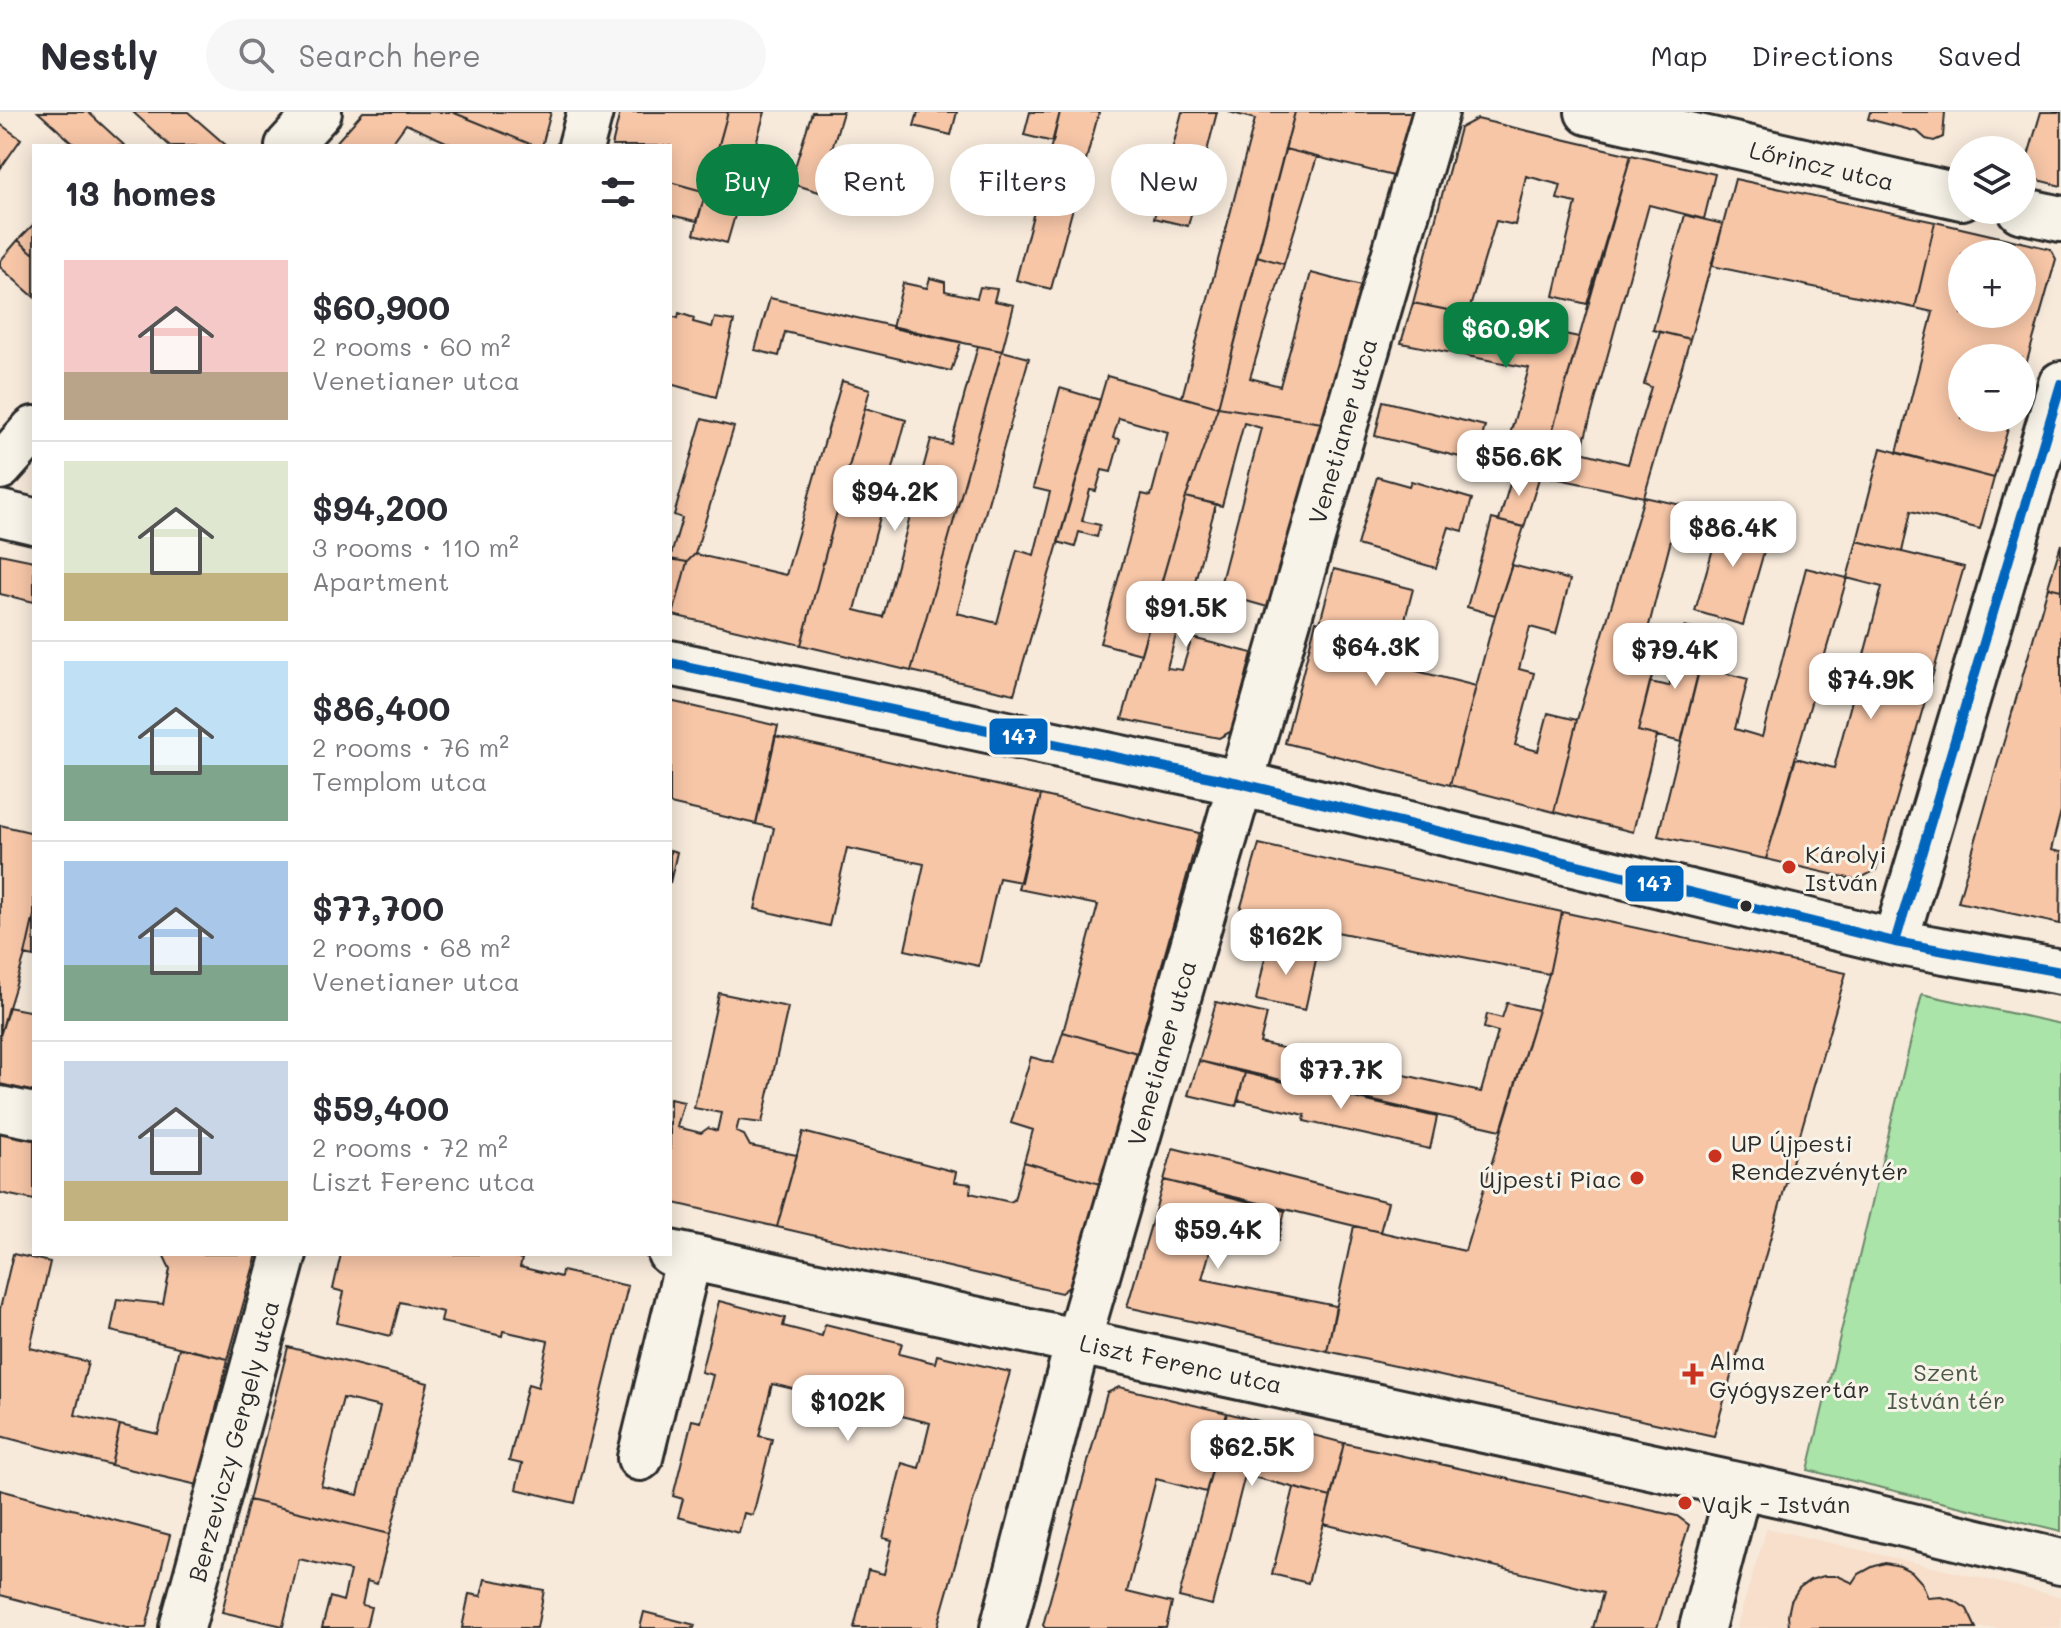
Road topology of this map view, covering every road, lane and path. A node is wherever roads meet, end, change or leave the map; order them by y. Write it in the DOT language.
graph roads {
  1 [pos="319,112"];
  2 [pos="590,112"];
  3 [pos="1436,112"];
  4 [pos="1588,112"];
  5 [pos="290,144"];
  6 [pos="582,144"];
  7 [pos="1948,194"];
  8 [pos="2036,214"];
  9 [pos="2061,219"];
  10 [pos="2061,384"];
  11 [pos="32,431"];
  12 [pos="0,467"];
  13 [pos="0,513"];
  14 [pos="32,521"];
  15 [pos="672,663"];
  16 [pos="1239,783"];
  17 [pos="1895,942"];
  18 [pos="2061,972"];
  19 [pos="0,1109"];
  20 [pos="32,1116"];
  21 [pos="679,1255"];
  22 [pos="283,1256"];
  23 [pos="1078,1341"];
  24 [pos="640,1458"];
  25 [pos="1739,1486"];
  26 [pos="2061,1562"];
  27 [pos="182,1628"];
  28 [pos="1003,1628"];
  29 [pos="1702,1628"];
  1 -- 5 [label="street"];
  2 -- 6 [label="street"];
  3 -- 16 [label="street, Venetianer utca"];
  4 -- 7 [label="street, Lőrincz utca"];
  8 -- 9 [label="street"];
  10 -- 17 [label="street"];
  11 -- 12 [label="street"];
  13 -- 14 [label="street"];
  15 -- 16 [label="street"];
  16 -- 17 [label="street"];
  16 -- 23 [label="street, Venetianer utca"];
  17 -- 18 [label="street"];
  19 -- 20 [label="street"];
  21 -- 23 [label="street, Liszt Ferenc utca"];
  21 -- 24 [label="street"];
  22 -- 27 [label="street, Berzeviczy Gergely utca"];
  23 -- 25 [label="street, Liszt Ferenc utca"];
  23 -- 28 [label="street, Venetianer utca"];
  25 -- 26 [label="street, Liszt Ferenc utca"];
  25 -- 29 [label="street"];
}
